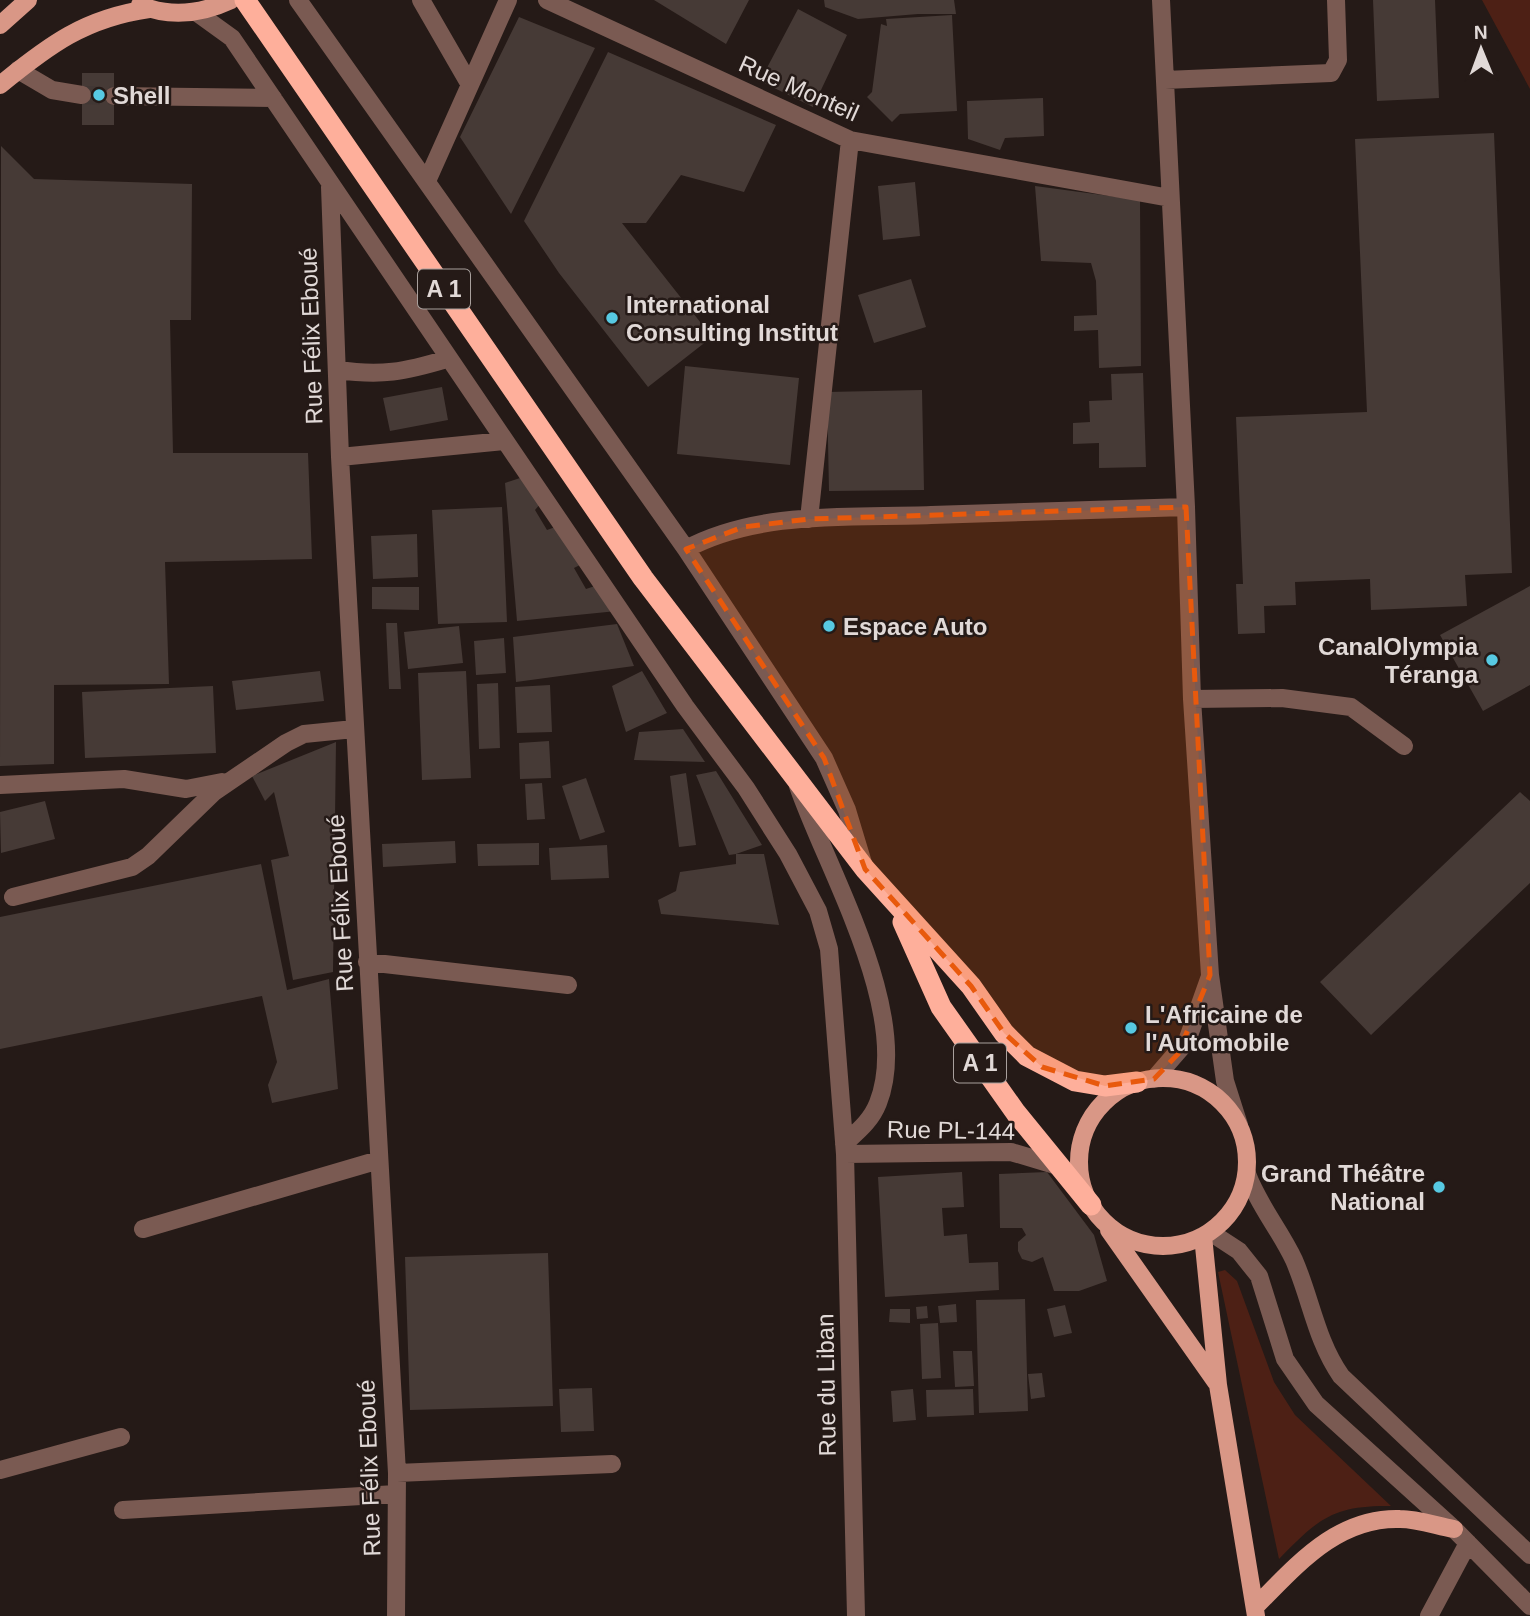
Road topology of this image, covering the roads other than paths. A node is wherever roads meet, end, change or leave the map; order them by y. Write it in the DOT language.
graph roads {
  1 [pos="27,0"];
  2 [pos="130,0"];
  3 [pos="231,0"];
  4 [pos="246,0"];
  5 [pos="298,0"];
  6 [pos="421,0"];
  7 [pos="508,0"];
  8 [pos="547,0"];
  9 [pos="1161,0"];
  10 [pos="1336,0"];
  11 [pos="149,9"];
  12 [pos="196,12"];
  13 [pos="0,25"];
  14 [pos="18,70"];
  15 [pos="1164,80"];
  16 [pos="0,85"];
  17 [pos="470,85"];
  18 [pos="82,95"];
  19 [pos="114,96"];
  20 [pos="273,97"];
  21 [pos="850,139"];
  22 [pos="427,181"];
  23 [pos="330,187"];
  24 [pos="1171,198"];
  25 [pos="447,359"];
  26 [pos="337,370"];
  27 [pos="503,441"];
  28 [pos="340,457"];
  29 [pos="1186,507"];
  30 [pos="809,519"];
  31 [pos="686,549"];
  32 [pos="1192,699"];
  33 [pos="354,729"];
  34 [pos="1404,746"];
  35 [pos="795,779"];
  36 [pos="232,780"];
  37 [pos="0,785"];
  38 [pos="865,869"];
  39 [pos="13,897"];
  40 [pos="894,904"];
  41 [pos="368,962"];
  42 [pos="1210,975"];
  43 [pos="568,985"];
  44 [pos="1145,1080"];
  45 [pos="1239,1125"];
  46 [pos="845,1149"];
  47 [pos="379,1160"];
  48 [pos="1055,1165"];
  49 [pos="1247,1174"];
  50 [pos="1097,1213"];
  51 [pos="143,1229"];
  52 [pos="1206,1234"];
  53 [pos="1218,1385"];
  54 [pos="121,1437"];
  55 [pos="612,1464"];
  56 [pos="0,1470"];
  57 [pos="397,1473"];
  58 [pos="396,1494"];
  59 [pos="123,1510"];
  60 [pos="1454,1529"];
  61 [pos="1468,1543"];
  62 [pos="1530,1555"];
  63 [pos="1530,1606"];
  64 [pos="1256,1611"];
  65 [pos="396,1616"];
  66 [pos="856,1616"];
  67 [pos="1429,1616"];
  1 -- 13 [label="main road"];
  2 -- 11 [label="main road"];
  3 -- 12 [label="main road"];
  4 -- 35 [label="highway, A 1"];
  5 -- 22 [label="street"];
  6 -- 17 [label="street"];
  7 -- 17 [label="street"];
  8 -- 21 [label="street, Rue Monteil"];
  9 -- 15 [label="street"];
  10 -- 15 [label="street"];
  11 -- 12 [label="main road"];
  11 -- 14 [label="main road"];
  12 -- 20 [label="street, Rue du Liban"];
  14 -- 16 [label="main road"];
  14 -- 18 [label="street"];
  15 -- 24 [label="street"];
  17 -- 22 [label="street"];
  19 -- 20 [label="street"];
  20 -- 23 [label="street, Rue du Liban"];
  21 -- 24 [label="street, Rue Monteil"];
  21 -- 30 [label="street"];
  22 -- 31 [label="street"];
  23 -- 25 [label="street, Rue du Liban"];
  23 -- 26 [label="street, Rue Félix Eboué"];
  24 -- 29 [label="street"];
  25 -- 26 [label="street"];
  25 -- 27 [label="street, Rue du Liban"];
  26 -- 28 [label="street, Rue Félix Eboué"];
  27 -- 28 [label="street"];
  27 -- 46 [label="street, Rue du Liban"];
  28 -- 33 [label="street, Rue Félix Eboué"];
  29 -- 30 [label="street"];
  29 -- 32 [label="street"];
  30 -- 31 [label="street"];
  31 -- 38 [label="street"];
  32 -- 34 [label="street"];
  32 -- 42 [label="street"];
  33 -- 36 [label="street"];
  33 -- 41 [label="street, Rue Félix Eboué"];
  35 -- 38 [label="highway, A 1"];
  35 -- 46 [label="street"];
  36 -- 37 [label="street"];
  36 -- 39 [label="street"];
  38 -- 40 [label="highway, A 1"];
  40 -- 44 [label="highway, A 1"];
  40 -- 48 [label="highway, A 1"];
  41 -- 43 [label="street"];
  41 -- 47 [label="street, Rue Félix Eboué"];
  42 -- 44 [label="street"];
  42 -- 45 [label="street"];
  44 -- 45 [label="main road"];
  44 -- 50 [label="main road"];
  45 -- 49 [label="main road"];
  46 -- 48 [label="street, Rue PL-144"];
  46 -- 66 [label="street, Rue du Liban"];
  47 -- 51 [label="street"];
  47 -- 57 [label="street, Rue Félix Eboué"];
  48 -- 50 [label="highway, A 1"];
  49 -- 52 [label="main road"];
  49 -- 62 [label="street"];
  50 -- 52 [label="main road"];
  50 -- 53 [label="main road"];
  52 -- 53 [label="main road"];
  52 -- 60 [label="street"];
  53 -- 64 [label="main road"];
  54 -- 56 [label="street"];
  55 -- 57 [label="street"];
  57 -- 58 [label="street, Rue Félix Eboué"];
  58 -- 59 [label="street"];
  58 -- 65 [label="street, Rue Félix Eboué"];
  60 -- 61 [label="street"];
  60 -- 64 [label="main road"];
  61 -- 63 [label="street"];
  61 -- 67 [label="street"];
}
